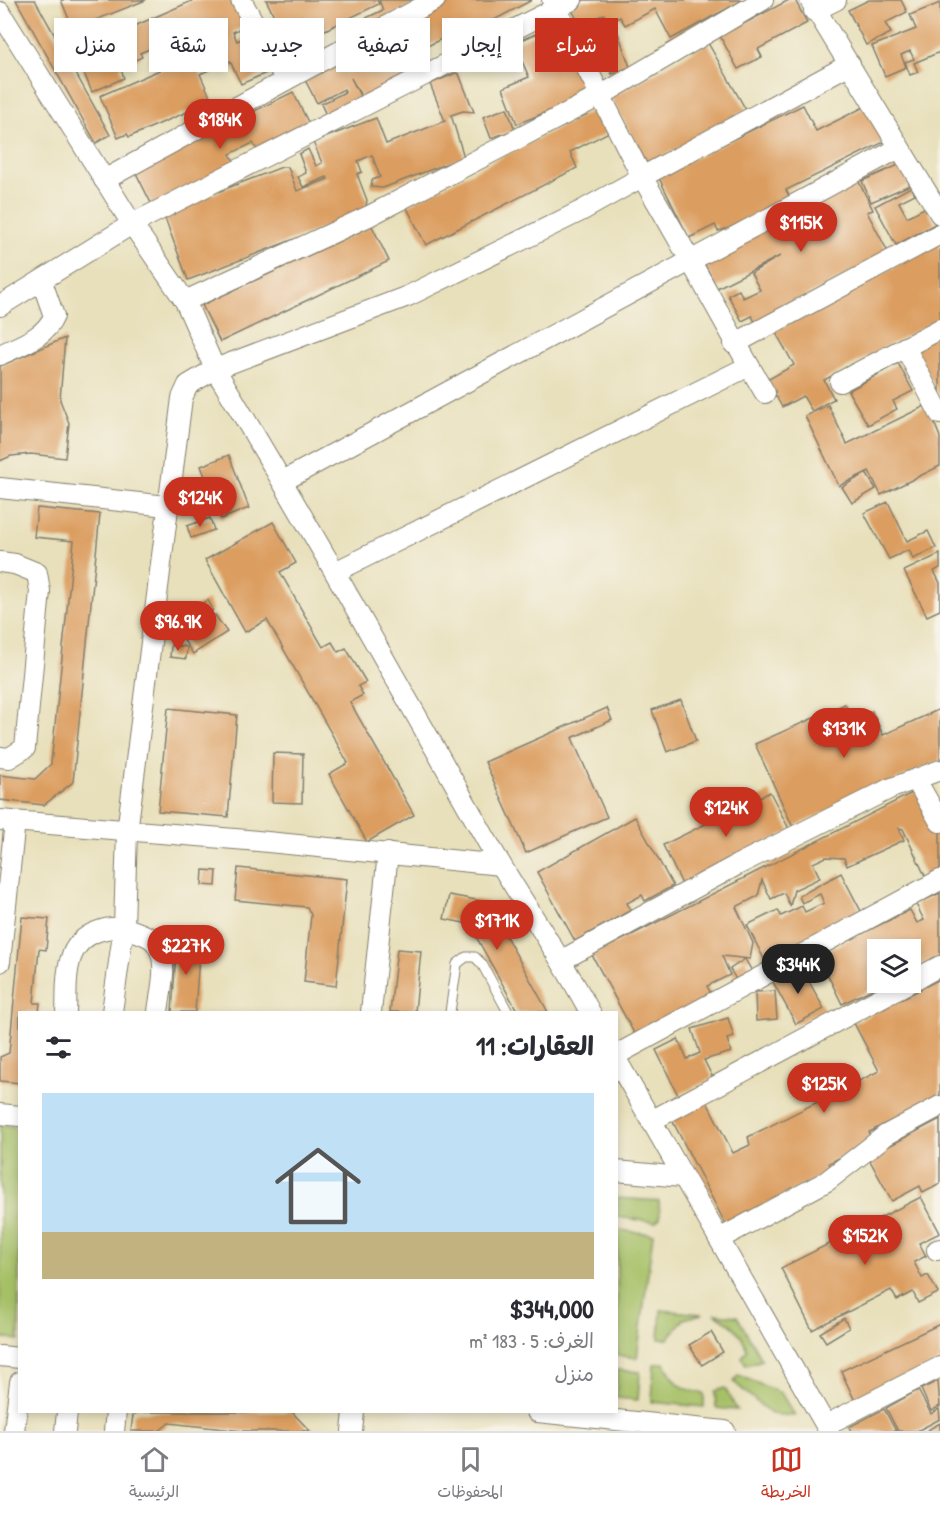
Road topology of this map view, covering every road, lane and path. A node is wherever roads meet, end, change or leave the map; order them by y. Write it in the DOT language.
graph roads {
  1 [pos="241,0"];
  2 [pos="435,0"];
  3 [pos="763,0"];
  4 [pos="836,0"];
  5 [pos="560,3"];
  6 [pos="812,5"];
  7 [pos="0,12"];
  8 [pos="850,64"];
  9 [pos="286,80"];
  10 [pos="600,96"];
  11 [pos="899,148"];
  12 [pos="642,177"];
  13 [pos="104,180"];
  14 [pos="934,192"];
  15 [pos="940,214"];
  16 [pos="132,224"];
  17 [pos="940,234"];
  18 [pos="691,259"];
  19 [pos="42,282"];
  20 [pos="185,301"];
  21 [pos="0,306"];
  22 [pos="940,329"];
  23 [pos="734,344"];
  24 [pos="905,347"];
  25 [pos="0,355"];
  26 [pos="749,366"];
  27 [pos="215,369"];
  28 [pos="840,382"];
  29 [pos="765,393"];
  30 [pos="940,414"];
  31 [pos="283,481"];
  32 [pos="0,488"];
  33 [pos="167,506"];
  34 [pos="0,562"];
  35 [pos="335,572"];
  36 [pos="0,757"];
  37 [pos="940,770"];
  38 [pos="916,780"];
  39 [pos="8,821"];
  40 [pos="940,822"];
  41 [pos="127,832"];
  42 [pos="388,853"];
  43 [pos="501,865"];
  44 [pos="940,880"];
  45 [pos="4,899"];
  46 [pos="124,926"];
  47 [pos="562,960"];
  48 [pos="0,962"];
  49 [pos="940,966"];
  50 [pos="921,976"];
  51 [pos="890,993"];
  52 [pos="66,1011"];
  53 [pos="112,1011"];
  54 [pos="158,1011"];
  55 [pos="371,1011"];
  56 [pos="450,1011"];
  57 [pos="507,1011"];
  58 [pos="589,1011"];
  59 [pos="618,1056"];
  60 [pos="618,1061"];
  61 [pos="940,1106"];
  62 [pos="0,1114"];
  63 [pos="18,1116"];
  64 [pos="651,1121"];
  65 [pos="618,1171"];
  66 [pos="682,1177"];
  67 [pos="719,1239"];
  68 [pos="0,1356"];
  69 [pos="18,1358"];
  70 [pos="940,1367"];
  71 [pos="18,1398"];
  72 [pos="67,1413"];
  73 [pos="116,1413"];
  74 [pos="354,1413"];
  75 [pos="543,1413"];
  76 [pos="617,1425"];
  77 [pos="827,1428"];
  78 [pos="14,1431"];
  79 [pos="65,1431"];
  80 [pos="114,1431"];
  81 [pos="352,1431"];
  82 [pos="725,1431"];
  1 -- 9 [label="street"];
  2 -- 9 [label="street"];
  3 -- 10 [label="street"];
  4 -- 6 [label="street"];
  5 -- 10 [label="street"];
  5 -- 16 [label="street"];
  6 -- 8 [label="street"];
  7 -- 13 [label="street"];
  8 -- 11 [label="street"];
  8 -- 12 [label="street"];
  9 -- 13 [label="street"];
  10 -- 12 [label="street"];
  10 -- 20 [label="street"];
  11 -- 14 [label="street"];
  11 -- 18 [label="street"];
  12 -- 18 [label="street"];
  12 -- 27 [label="street"];
  13 -- 16 [label="street"];
  14 -- 15 [label="street"];
  16 -- 19 [label="street"];
  16 -- 20 [label="street"];
  17 -- 23 [label="street"];
  18 -- 23 [label="street"];
  18 -- 31 [label="street"];
  19 -- 21 [label="street"];
  19 -- 25 [label="street"];
  20 -- 27 [label="street"];
  22 -- 24 [label="street"];
  23 -- 26 [label="street"];
  24 -- 28 [label="street"];
  24 -- 30 [label="street"];
  26 -- 29 [label="street"];
  26 -- 35 [label="street"];
  27 -- 31 [label="street"];
  27 -- 33 [label="street"];
  31 -- 35 [label="street"];
  32 -- 33 [label="street"];
  33 -- 41 [label="street"];
  34 -- 36 [label="street"];
  35 -- 43 [label="street"];
  37 -- 38 [label="street"];
  38 -- 40 [label="street"];
  38 -- 47 [label="street"];
  39 -- 41 [label="street"];
  39 -- 45 [label="street"];
  41 -- 42 [label="street"];
  41 -- 46 [label="street"];
  42 -- 43 [label="street"];
  42 -- 55 [label="street"];
  43 -- 47 [label="street"];
  44 -- 59 [label="street"];
  45 -- 48 [label="street"];
  46 -- 52 [label="street"];
  46 -- 53 [label="street"];
  46 -- 54 [label="street"];
  47 -- 58 [label="street"];
  49 -- 50 [label="street"];
  51 -- 64 [label="street"];
  56 -- 57 [label="lane"];
  60 -- 64 [label="street"];
  61 -- 67 [label="street"];
  62 -- 63 [label="street"];
  64 -- 66 [label="street"];
  65 -- 66 [label="street"];
  66 -- 67 [label="street"];
  67 -- 77 [label="street"];
  68 -- 69 [label="street"];
  70 -- 77 [label="street"];
  71 -- 78 [label="street"];
  72 -- 79 [label="street"];
  73 -- 80 [label="street"];
  74 -- 81 [label="street"];
  75 -- 76 [label="street"];
  76 -- 82 [label="street"];
}
